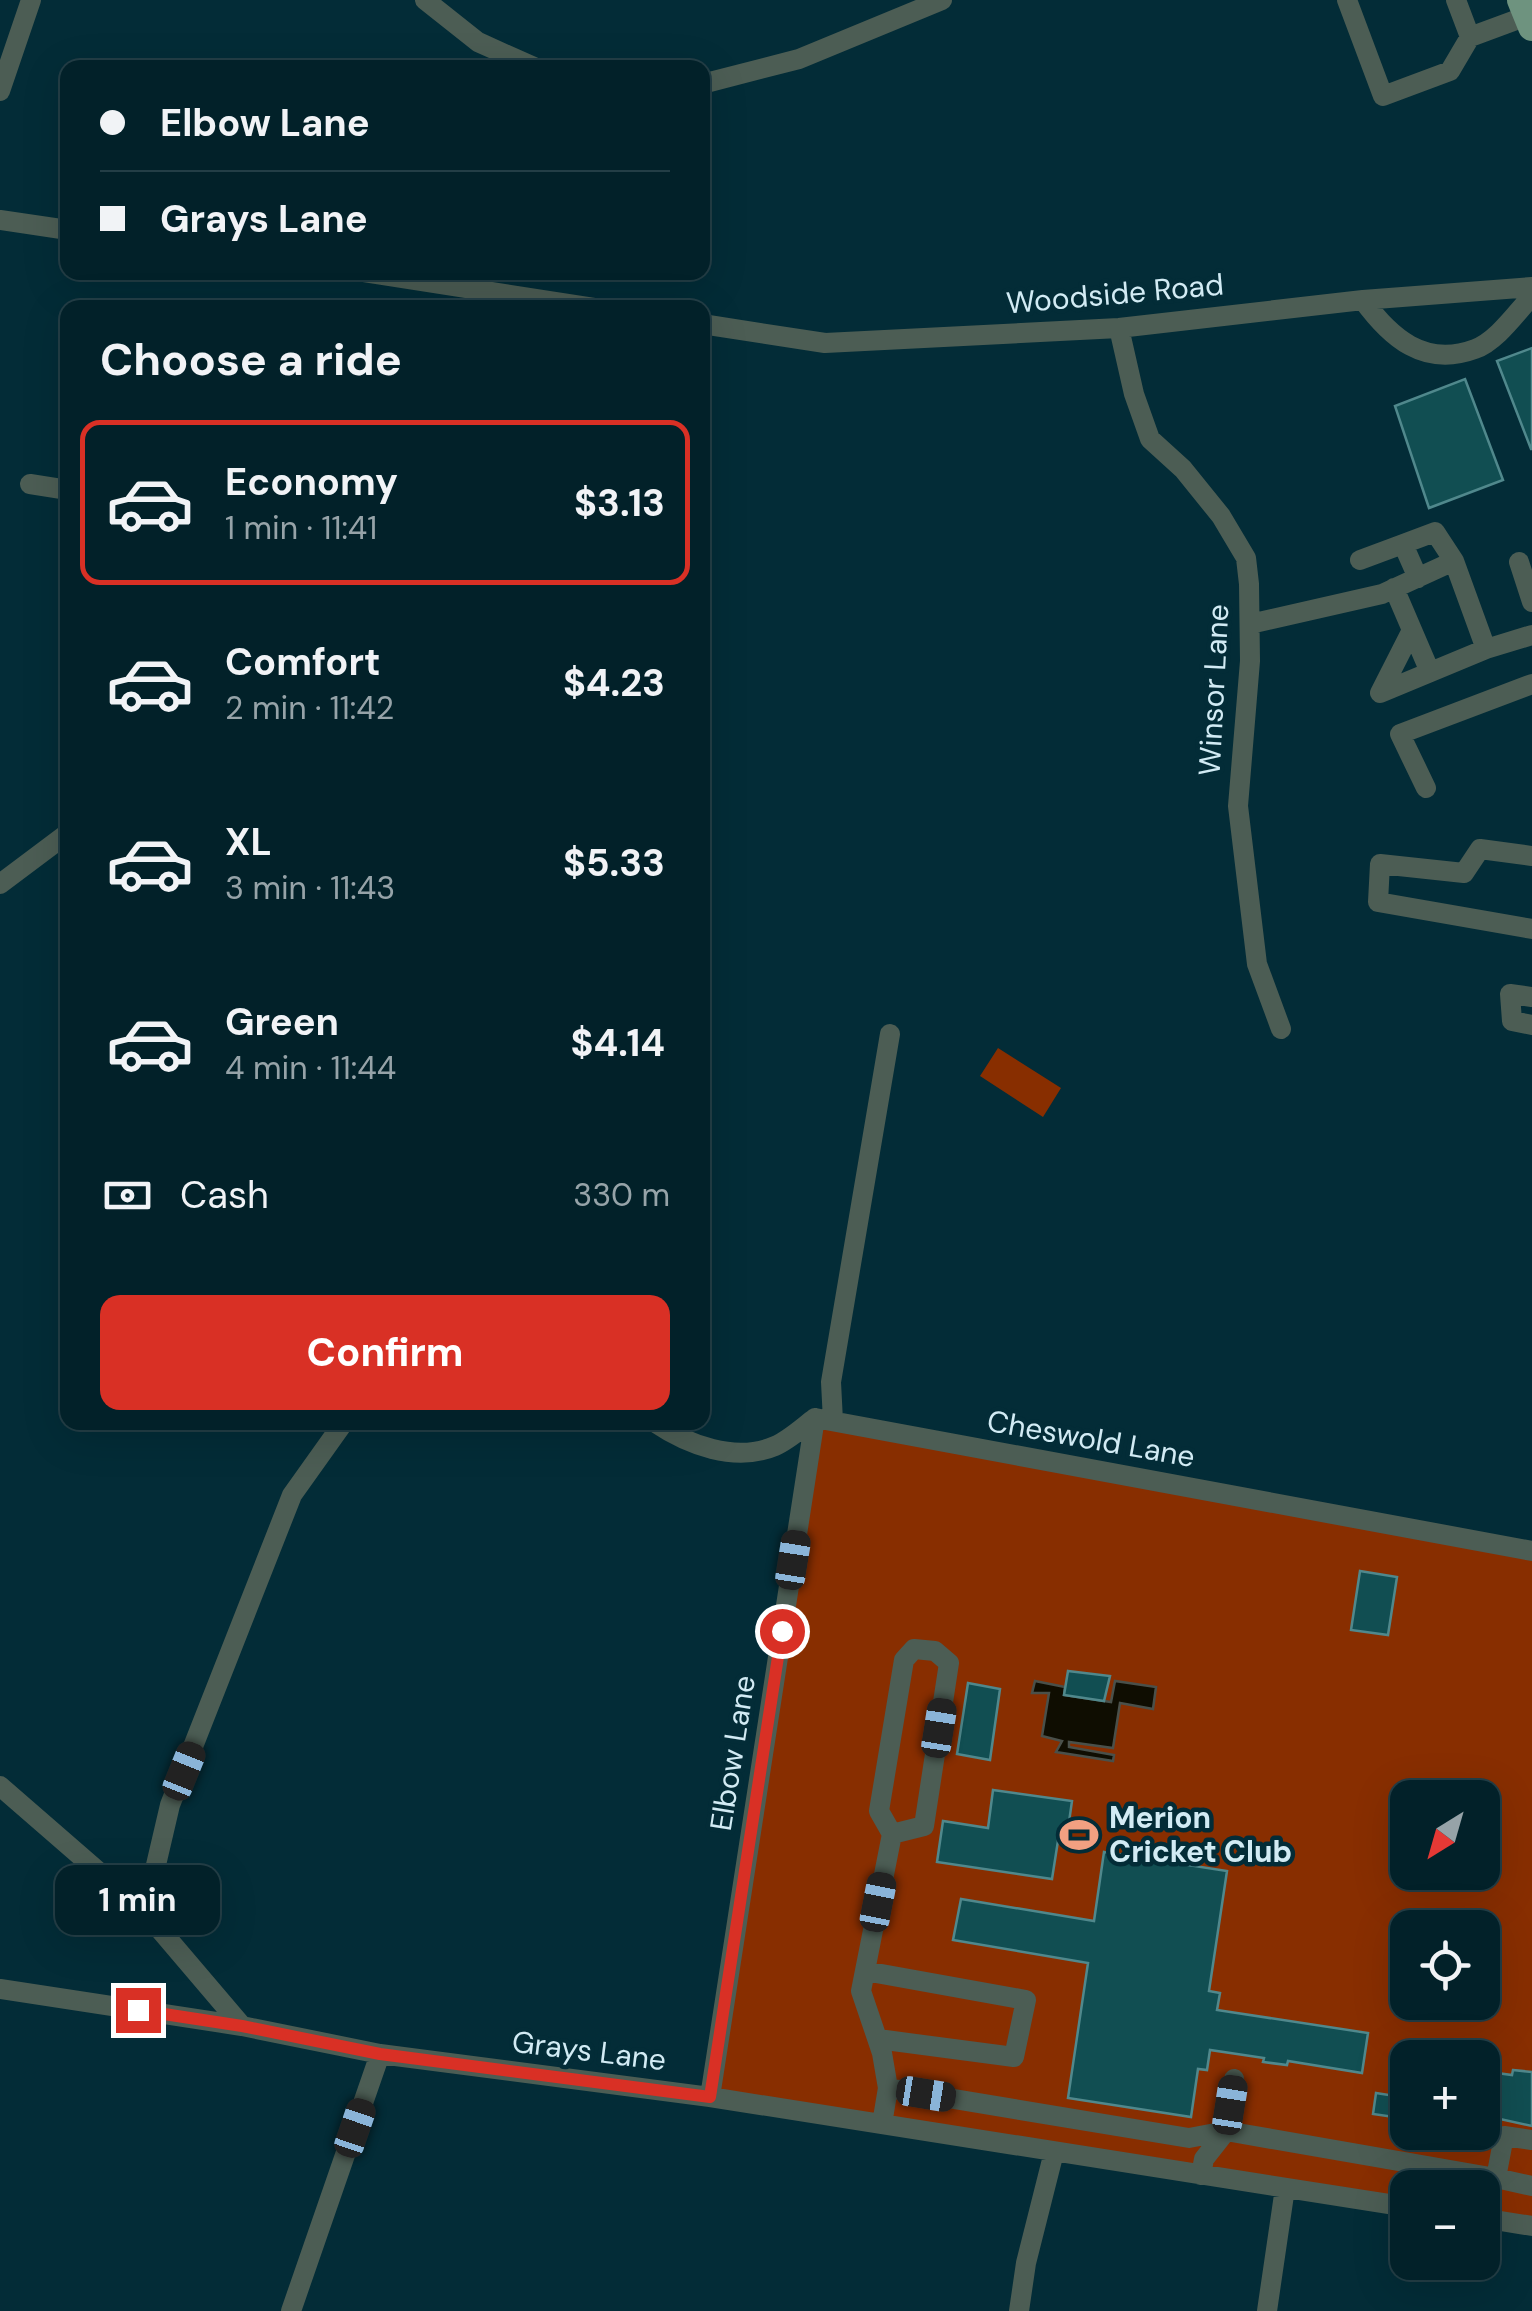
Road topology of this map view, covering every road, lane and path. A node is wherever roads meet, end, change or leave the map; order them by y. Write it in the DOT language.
graph roads {
  1 [pos="31,0"];
  2 [pos="425,0"];
  3 [pos="942,0"];
  4 [pos="1346,0"];
  5 [pos="1456,0"];
  6 [pos="1527,14"];
  7 [pos="1470,37"];
  8 [pos="518,60"];
  9 [pos="710,82"];
  10 [pos="0,91"];
  11 [pos="0,220"];
  12 [pos="60,229"];
  13 [pos="415,280"];
  14 [pos="1532,287"];
  15 [pos="1532,296"];
  16 [pos="543,300"];
  17 [pos="1362,300"];
  18 [pos="710,325"];
  19 [pos="1120,328"];
  20 [pos="30,484"];
  21 [pos="60,489"];
  22 [pos="1402,544"];
  23 [pos="1360,560"];
  24 [pos="1454,561"];
  25 [pos="1519,562"];
  26 [pos="1418,578"];
  27 [pos="1394,588"];
  28 [pos="1532,602"];
  29 [pos="1250,624"];
  30 [pos="1412,630"];
  31 [pos="1532,635"];
  32 [pos="1486,648"];
  33 [pos="1430,672"];
  34 [pos="1532,684"];
  35 [pos="1426,788"];
  36 [pos="60,839"];
  37 [pos="1532,856"];
  38 [pos="0,884"];
  39 [pos="1532,929"];
  40 [pos="1532,997"];
  41 [pos="1532,1025"];
  42 [pos="1281,1029"];
  43 [pos="890,1034"];
  44 [pos="824,1420"];
  45 [pos="338,1430"];
  46 [pos="665,1430"];
  47 [pos="1532,1551"];
  48 [pos="0,1786"];
  49 [pos="892,1834"];
  50 [pos="145,1912"];
  51 [pos="865,1972"];
  52 [pos="0,1988"];
  53 [pos="242,2026"];
  54 [pos="878,2039"];
  55 [pos="380,2054"];
  56 [pos="1234,2079"];
  57 [pos="888,2088"];
  58 [pos="710,2097"];
  59 [pos="882,2124"];
  60 [pos="1226,2131"];
  61 [pos="1532,2140"];
  62 [pos="1054,2152"];
  63 [pos="1450,2170"];
  64 [pos="1498,2170"];
  65 [pos="1201,2175"];
  66 [pos="1500,2179"];
  67 [pos="1532,2186"];
  68 [pos="1285,2188"];
  69 [pos="1390,2204"];
  70 [pos="1500,2221"];
  71 [pos="1532,2226"];
  72 [pos="291,2311"];
  73 [pos="1018,2311"];
  74 [pos="1266,2311"];
  1 -- 10 [label="street"];
  2 -- 8 [label="street"];
  3 -- 9 [label="street"];
  4 -- 7 [label="street"];
  5 -- 7 [label="street"];
  6 -- 7 [label="street"];
  11 -- 12 [label="street"];
  13 -- 16 [label="street"];
  14 -- 17 [label="street, Woodside Road"];
  15 -- 17 [label="street"];
  17 -- 19 [label="street, Woodside Road"];
  18 -- 19 [label="street, Woodside Road"];
  19 -- 29 [label="street, Winsor Lane"];
  20 -- 21 [label="street"];
  22 -- 23 [label="street"];
  22 -- 24 [label="street"];
  22 -- 26 [label="street"];
  24 -- 26 [label="street"];
  24 -- 32 [label="street"];
  25 -- 28 [label="street"];
  26 -- 27 [label="street"];
  27 -- 29 [label="street"];
  27 -- 30 [label="street"];
  29 -- 42 [label="street, Winsor Lane"];
  30 -- 33 [label="street"];
  30 -- 33 [label="street"];
  31 -- 32 [label="street"];
  32 -- 33 [label="street"];
  34 -- 35 [label="street"];
  36 -- 38 [label="street"];
  37 -- 39 [label="street"];
  40 -- 41 [label="street"];
  43 -- 44 [label="street, Elbow Lane"];
  44 -- 46 [label="street"];
  44 -- 47 [label="street, Cheswold Lane"];
  44 -- 58 [label="street, Elbow Lane"];
  45 -- 50 [label="street"];
  48 -- 50 [label="street"];
  49 -- 49 [label="street"];
  49 -- 51 [label="street"];
  50 -- 53 [label="street"];
  51 -- 54 [label="street"];
  51 -- 54 [label="street"];
  52 -- 53 [label="street, Grays Lane"];
  53 -- 55 [label="street, Grays Lane"];
  54 -- 57 [label="street"];
  55 -- 58 [label="street, Grays Lane"];
  55 -- 72 [label="street"];
  56 -- 60 [label="street"];
  57 -- 59 [label="street"];
  57 -- 60 [label="street"];
  58 -- 59 [label="street, Grays Lane"];
  59 -- 62 [label="street, Grays Lane"];
  60 -- 63 [label="street"];
  60 -- 65 [label="street"];
  61 -- 64 [label="street"];
  62 -- 65 [label="street, Grays Lane"];
  62 -- 73 [label="street"];
  65 -- 68 [label="street, Grays Lane"];
  66 -- 67 [label="street"];
  68 -- 69 [label="street, Grays Lane"];
  68 -- 74 [label="street"];
  70 -- 71 [label="street"];
}
